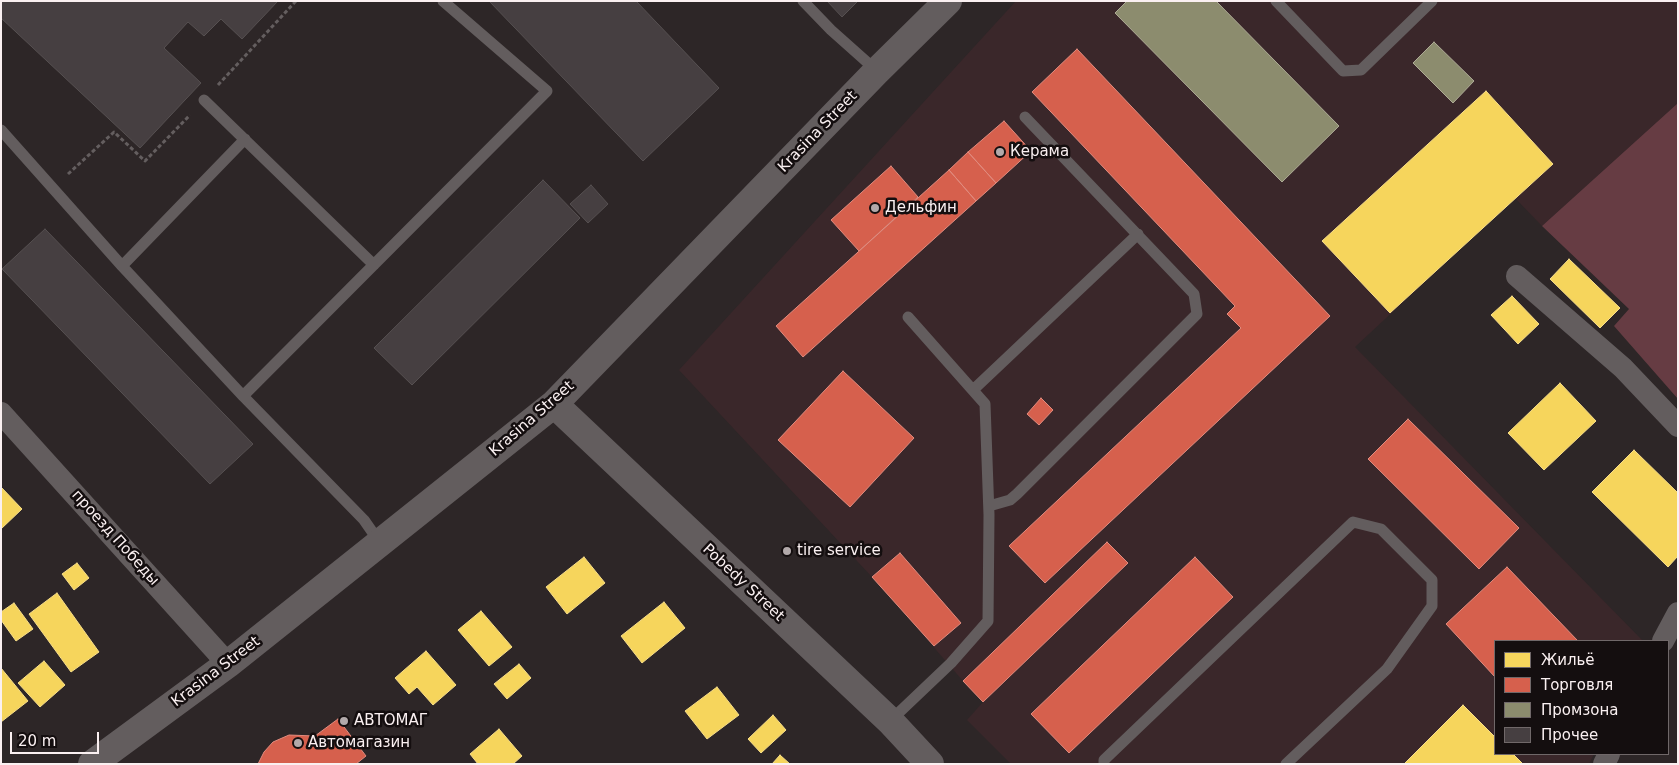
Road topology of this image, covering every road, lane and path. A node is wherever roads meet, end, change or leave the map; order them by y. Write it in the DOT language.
graph roads {
  1 [pos="296,1"];
  2 [pos="443,1"];
  3 [pos="803,1"];
  4 [pos="948,1"];
  5 [pos="1276,1"];
  6 [pos="1432,1"];
  7 [pos="877,71"];
  8 [pos="204,100"];
  9 [pos="1025,117"];
  10 [pos="1,130"];
  11 [pos="245,139"];
  12 [pos="53,188"];
  13 [pos="1138,234"];
  14 [pos="374,265"];
  15 [pos="122,266"];
  16 [pos="1517,276"];
  17 [pos="908,317"];
  18 [pos="973,390"];
  19 [pos="243,396"];
  20 [pos="554,404"];
  21 [pos="1,413"];
  22 [pos="1678,426"];
  23 [pos="989,506"];
  24 [pos="380,542"];
  25 [pos="1678,613"];
  26 [pos="1664,640"];
  27 [pos="228,664"];
  28 [pos="890,721"];
  29 [pos="92,764"];
  30 [pos="930,764"];
  31 [pos="1104,764"];
  32 [pos="1286,764"];
  1 -- 8 [label="path"];
  2 -- 14 [label="lane"];
  3 -- 7 [label="lane"];
  4 -- 7 [label="street, Krasina Street"];
  5 -- 6 [label="lane"];
  7 -- 20 [label="street, Krasina Street"];
  8 -- 11 [label="lane"];
  8 -- 12 [label="path"];
  9 -- 13 [label="lane"];
  10 -- 12 [label="lane"];
  11 -- 14 [label="lane"];
  11 -- 15 [label="lane"];
  12 -- 15 [label="lane"];
  13 -- 18 [label="lane"];
  13 -- 23 [label="lane"];
  14 -- 19 [label="lane"];
  15 -- 19 [label="lane"];
  16 -- 22 [label="street"];
  17 -- 18 [label="lane"];
  18 -- 23 [label="lane"];
  19 -- 24 [label="lane"];
  20 -- 24 [label="street, Krasina Street"];
  20 -- 28 [label="street, Pobedy Street"];
  21 -- 27 [label="street, проезд Победы"];
  23 -- 28 [label="lane"];
  24 -- 27 [label="street, Krasina Street"];
  25 -- 26 [label="street"];
  27 -- 29 [label="street, Krasina Street"];
  28 -- 30 [label="street, Pobedy Street"];
  31 -- 32 [label="lane"];
}
